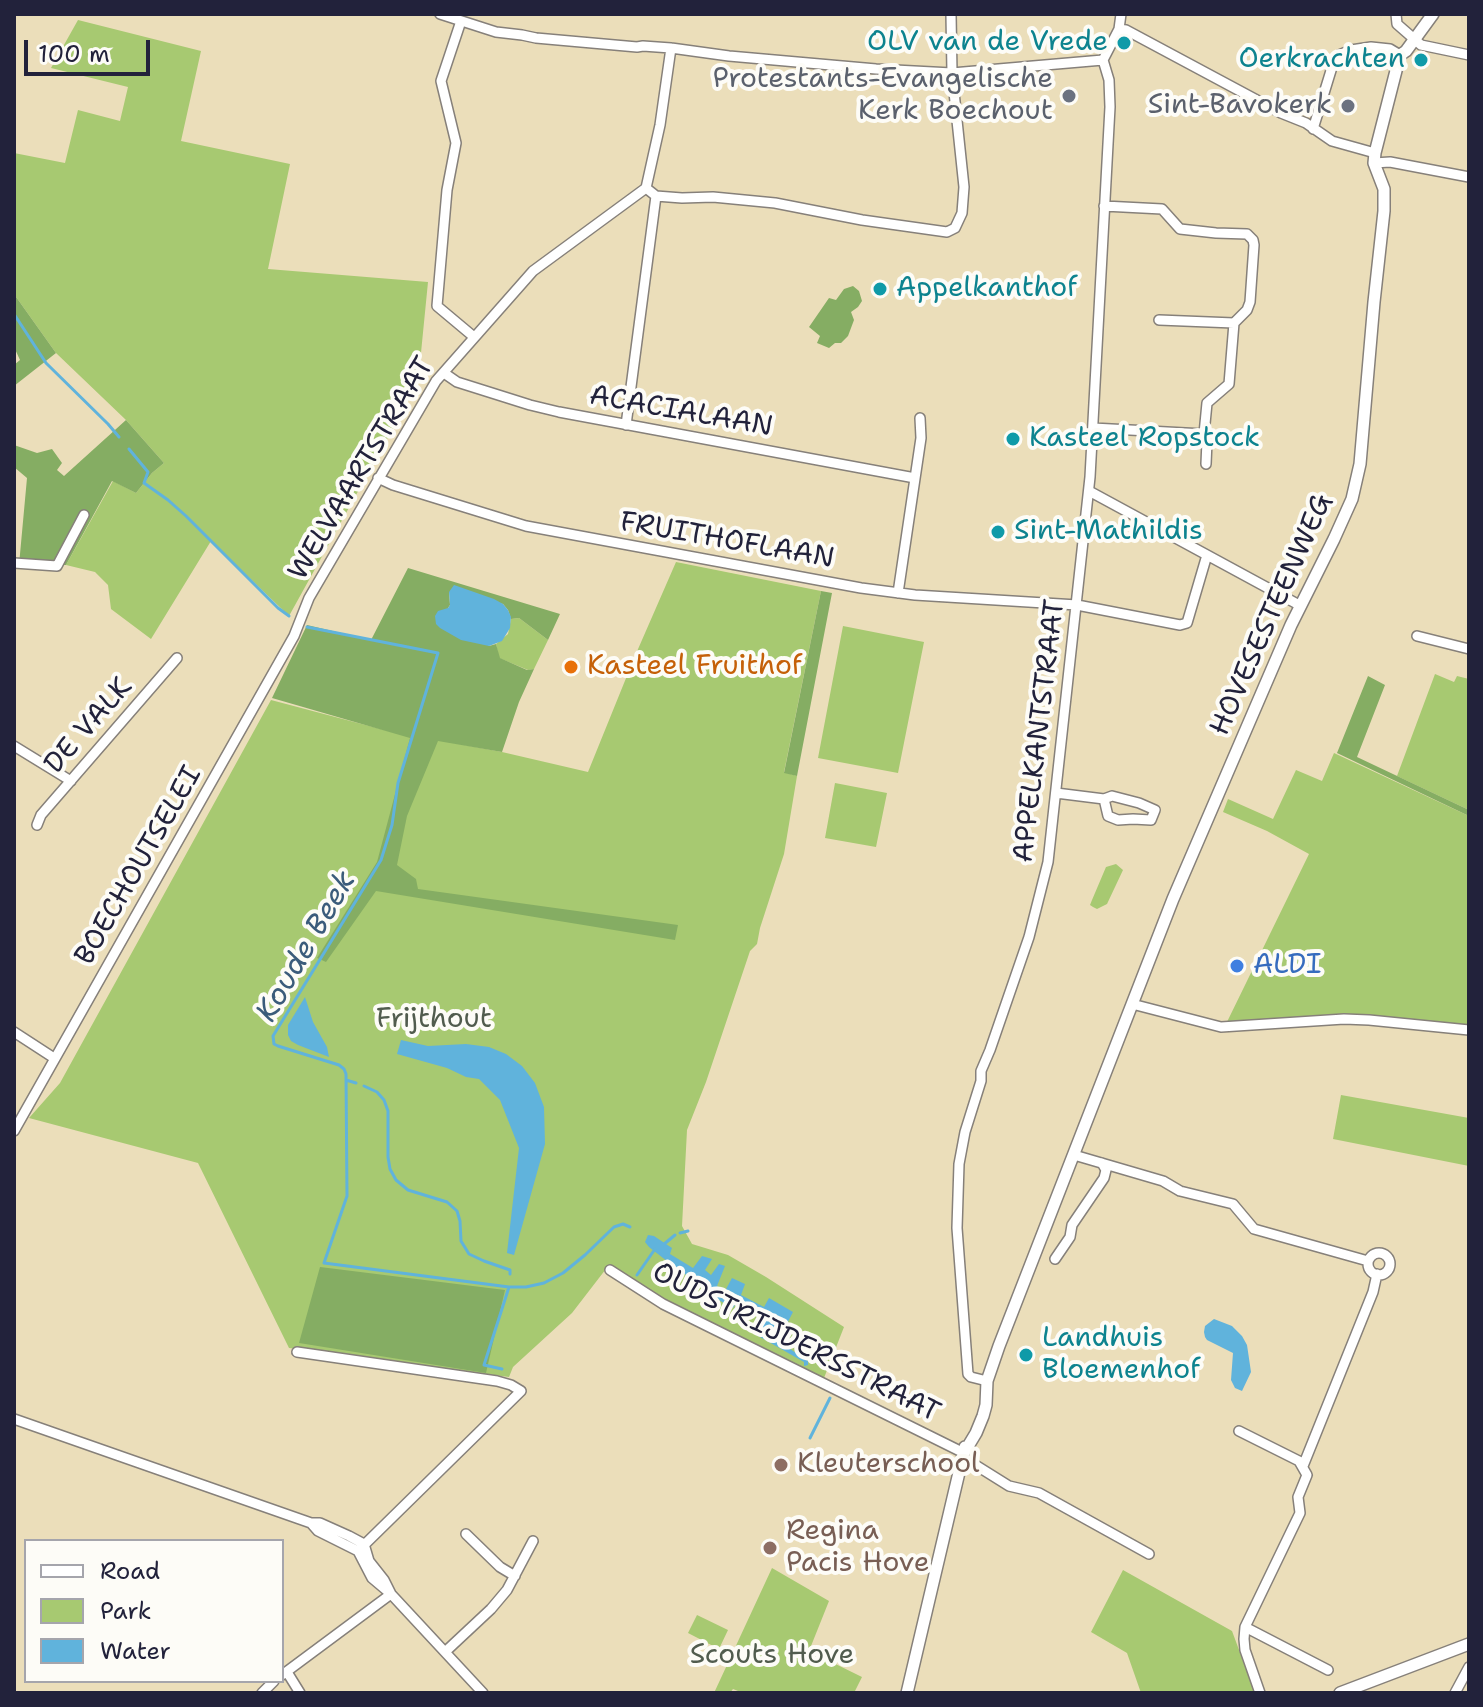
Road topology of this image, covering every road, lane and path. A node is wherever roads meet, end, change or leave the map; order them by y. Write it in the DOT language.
graph roads {
  1 [pos="440,14"];
  2 [pos="951,14"];
  3 [pos="1121,14"];
  4 [pos="1396,14"];
  5 [pos="1433,14"];
  6 [pos="461,21"];
  7 [pos="1119,29"];
  8 [pos="1414,38"];
  9 [pos="671,48"];
  10 [pos="1400,55"];
  11 [pos="1469,55"];
  12 [pos="1103,60"];
  13 [pos="952,73"];
  14 [pos="1313,129"];
  15 [pos="1374,158"];
  16 [pos="1469,177"];
  17 [pos="646,188"];
  18 [pos="656,196"];
  19 [pos="1104,206"];
  20 [pos="1159,320"];
  21 [pos="1234,323"];
  22 [pos="474,337"];
  23 [pos="444,373"];
  24 [pos="920,418"];
  25 [pos="626,425"];
  26 [pos="1093,428"];
  27 [pos="1204,434"];
  28 [pos="1206,464"];
  29 [pos="378,478"];
  30 [pos="915,478"];
  31 [pos="1089,491"];
  32 [pos="84,515"];
  33 [pos="1207,555"];
  34 [pos="14,563"];
  35 [pos="898,593"];
  36 [pos="1077,605"];
  37 [pos="1301,606"];
  38 [pos="299,622"];
  39 [pos="1417,636"];
  40 [pos="1469,649"];
  41 [pos="177,658"];
  42 [pos="14,746"];
  43 [pos="71,781"];
  44 [pos="1056,793"];
  45 [pos="1104,799"];
  46 [pos="37,825"];
  47 [pos="1132,1004"];
  48 [pos="1469,1030"];
  49 [pos="14,1032"];
  50 [pos="54,1058"];
  51 [pos="14,1131"];
  52 [pos="1074,1155"];
  53 [pos="1102,1163"];
  54 [pos="1055,1259"];
  55 [pos="1368,1261"];
  56 [pos="610,1270"];
  57 [pos="1377,1274"];
  58 [pos="297,1352"];
  59 [pos="987,1384"];
  60 [pos="14,1419"];
  61 [pos="1239,1431"];
  62 [pos="963,1456"];
  63 [pos="1303,1466"];
  64 [pos="466,1534"];
  65 [pos="533,1541"];
  66 [pos="361,1548"];
  67 [pos="1149,1554"];
  68 [pos="515,1576"];
  69 [pos="391,1594"];
  70 [pos="1245,1627"];
  71 [pos="1469,1644"];
  72 [pos="445,1652"];
  73 [pos="1469,1667"];
  74 [pos="1328,1670"];
  75 [pos="284,1674"];
  76 [pos="300,1693"];
  77 [pos="483,1693"];
  78 [pos="907,1693"];
  79 [pos="1260,1693"];
  80 [pos="1340,1693"];
  81 [pos="1455,1693"];
  1 -- 6 [label="street"];
  2 -- 13 [label="street"];
  3 -- 7 [label="street"];
  4 -- 8 [label="street"];
  5 -- 8 [label="street"];
  6 -- 9 [label="street"];
  6 -- 22 [label="street"];
  7 -- 12 [label="street"];
  7 -- 14 [label="street"];
  8 -- 10 [label="street"];
  8 -- 11 [label="street"];
  9 -- 13 [label="street"];
  9 -- 17 [label="street"];
  10 -- 14 [label="street"];
  10 -- 15 [label="street"];
  12 -- 13 [label="street"];
  12 -- 19 [label="street, APPELKANTSTRAAT"];
  13 -- 18 [label="street"];
  14 -- 15 [label="street"];
  15 -- 16 [label="street"];
  15 -- 37 [label="street, HOVESESTEENWEG"];
  17 -- 18 [label="street"];
  17 -- 22 [label="street, WELVAARTSTRAAT"];
  18 -- 25 [label="street"];
  19 -- 21 [label="street"];
  19 -- 26 [label="street, APPELKANTSTRAAT"];
  20 -- 21 [label="street"];
  21 -- 27 [label="street"];
  22 -- 23 [label="street, WELVAARTSTRAAT"];
  23 -- 25 [label="street, ACACIALAAN"];
  23 -- 29 [label="street, WELVAARTSTRAAT"];
  24 -- 30 [label="street"];
  25 -- 30 [label="street, ACACIALAAN"];
  26 -- 27 [label="street"];
  26 -- 31 [label="street, APPELKANTSTRAAT"];
  27 -- 28 [label="street"];
  29 -- 35 [label="street, FRUITHOFLAAN"];
  29 -- 38 [label="street, WELVAARTSTRAAT"];
  30 -- 35 [label="street"];
  31 -- 33 [label="street"];
  31 -- 36 [label="street, APPELKANTSTRAAT"];
  32 -- 34 [label="street"];
  33 -- 36 [label="street, FRUITHOFLAAN"];
  33 -- 37 [label="street"];
  35 -- 36 [label="street, FRUITHOFLAAN"];
  36 -- 44 [label="street, APPELKANTSTRAAT"];
  37 -- 47 [label="street, HOVESESTEENWEG"];
  38 -- 50 [label="street, BOECHOUTSELEI"];
  39 -- 40 [label="street"];
  41 -- 43 [label="street, DE VALK"];
  42 -- 43 [label="street"];
  43 -- 46 [label="street, DE VALK"];
  44 -- 45 [label="street"];
  44 -- 59 [label="street, APPELKANTSTRAAT"];
  45 -- 45 [label="street"];
  47 -- 48 [label="street"];
  47 -- 52 [label="street, HOVESESTEENWEG"];
  49 -- 50 [label="street"];
  50 -- 51 [label="street, BOECHOUTSELEI"];
  52 -- 53 [label="street"];
  52 -- 59 [label="street, HOVESESTEENWEG"];
  53 -- 54 [label="street"];
  53 -- 55 [label="street"];
  55 -- 57 [label="street"];
  55 -- 57 [label="street"];
  56 -- 62 [label="street, OUDSTRIJDERSSTRAAT"];
  57 -- 63 [label="street"];
  58 -- 66 [label="street"];
  59 -- 62 [label="street, HOVESESTEENWEG"];
  60 -- 66 [label="street"];
  61 -- 63 [label="street"];
  62 -- 67 [label="street, OUDSTRIJDERSSTRAAT"];
  62 -- 78 [label="street, HOVESESTEENWEG"];
  63 -- 70 [label="street"];
  64 -- 68 [label="street"];
  65 -- 68 [label="street"];
  66 -- 69 [label="street"];
  68 -- 72 [label="street"];
  69 -- 72 [label="street"];
  69 -- 75 [label="street"];
  70 -- 74 [label="street"];
  70 -- 79 [label="street"];
  71 -- 80 [label="street"];
  72 -- 77 [label="street"];
  73 -- 81 [label="street"];
  75 -- 76 [label="street"];
}
